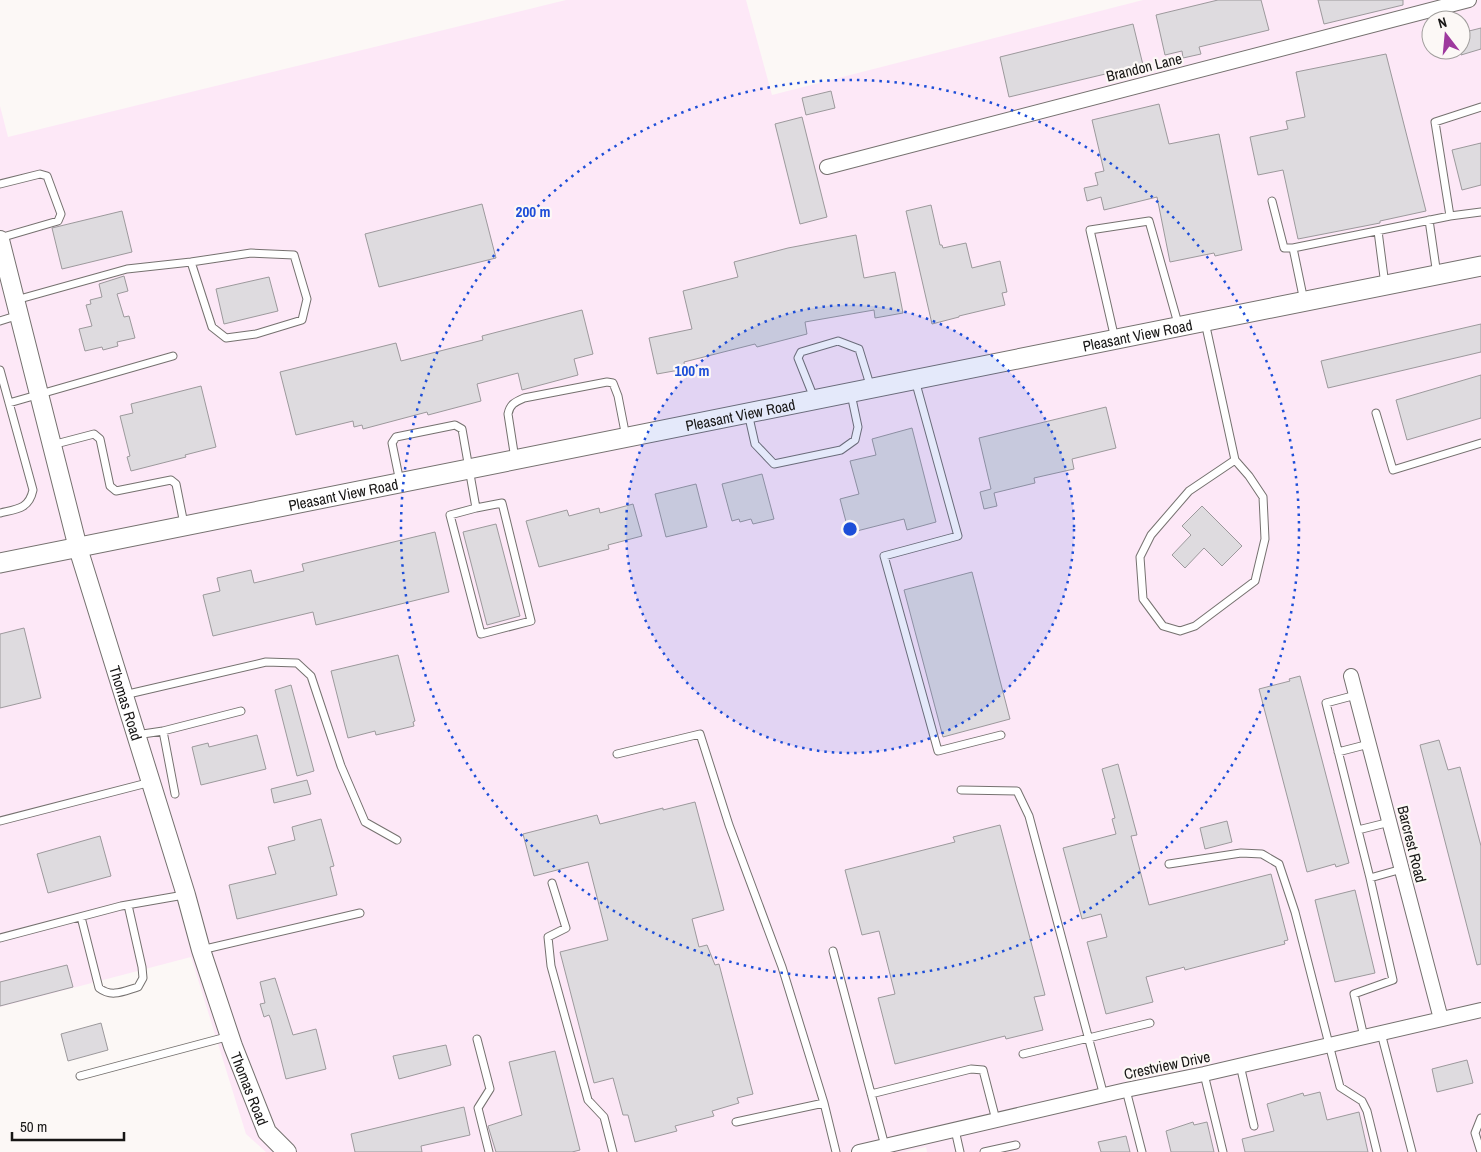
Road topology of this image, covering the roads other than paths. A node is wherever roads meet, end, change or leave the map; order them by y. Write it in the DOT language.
graph roads {
  1 [pos="1469,0"];
  2 [pos="1481,107"];
  3 [pos="827,167"];
  4 [pos="0,184"];
  5 [pos="1272,201"];
  6 [pos="1481,212"];
  7 [pos="1450,216"];
  8 [pos="1429,220"];
  9 [pos="1378,231"];
  10 [pos="0,239"];
  11 [pos="1293,248"];
  12 [pos="191,262"];
  13 [pos="1481,266"];
  14 [pos="1438,275"];
  15 [pos="1385,285"];
  16 [pos="1304,302"];
  17 [pos="17,308"];
  18 [pos="0,321"];
  19 [pos="1205,321"];
  20 [pos="1179,326"];
  21 [pos="1115,339"];
  22 [pos="174,356"];
  23 [pos="0,370"];
  24 [pos="915,380"];
  25 [pos="871,388"];
  26 [pos="850,392"];
  27 [pos="39,395"];
  28 [pos="814,400"];
  29 [pos="9,403"];
  30 [pos="748,413"];
  31 [pos="1376,413"];
  32 [pos="626,438"];
  33 [pos="1481,443"];
  34 [pos="52,445"];
  35 [pos="516,460"];
  36 [pos="1236,460"];
  37 [pos="468,469"];
  38 [pos="400,483"];
  39 [pos="476,508"];
  40 [pos="0,513"];
  41 [pos="184,526"];
  42 [pos="78,548"];
  43 [pos="0,563"];
  44 [pos="1351,676"];
  45 [pos="124,695"];
  46 [pos="1356,695"];
  47 [pos="241,711"];
  48 [pos="163,731"];
  49 [pos="136,735"];
  50 [pos="1001,735"];
  51 [pos="1370,744"];
  52 [pos="1338,752"];
  53 [pos="617,754"];
  54 [pos="151,782"];
  55 [pos="962,790"];
  56 [pos="175,794"];
  57 [pos="0,821"];
  58 [pos="1390,822"];
  59 [pos="1358,830"];
  60 [pos="397,840"];
  61 [pos="1170,864"];
  62 [pos="1402,869"];
  63 [pos="1370,878"];
  64 [pos="552,883"];
  65 [pos="186,895"];
  66 [pos="128,905"];
  67 [pos="360,912"];
  68 [pos="81,917"];
  69 [pos="0,938"];
  70 [pos="201,950"];
  71 [pos="833,951"];
  72 [pos="1481,1010"];
  73 [pos="1441,1020"];
  74 [pos="1150,1022"];
  75 [pos="1381,1033"];
  76 [pos="230,1036"];
  77 [pos="1364,1037"];
  78 [pos="476,1039"];
  79 [pos="1089,1039"];
  80 [pos="1329,1045"];
  81 [pos="1024,1054"];
  82 [pos="1240,1065"];
  83 [pos="1204,1074"];
  84 [pos="80,1076"];
  85 [pos="1126,1090"];
  86 [pos="871,1094"];
  87 [pos="1104,1096"];
  88 [pos="824,1103"];
  89 [pos="1481,1118"];
  90 [pos="996,1120"];
  91 [pos="736,1122"];
  92 [pos="1254,1126"];
  93 [pos="955,1130"];
  94 [pos="1016,1145"];
  95 [pos="885,1146"];
  96 [pos="287,1152"];
  97 [pos="489,1152"];
  98 [pos="613,1152"];
  99 [pos="836,1152"];
  100 [pos="859,1152"];
  101 [pos="960,1152"];
  102 [pos="984,1152"];
  103 [pos="1142,1152"];
  104 [pos="1224,1152"];
  105 [pos="1377,1152"];
  106 [pos="1412,1152"];
  107 [pos="1481,1152"];
  1 -- 3 [label="street, Brandon Lane"];
  2 -- 7 [label="lane"];
  4 -- 10 [label="lane"];
  5 -- 11 [label="lane"];
  6 -- 7 [label="lane"];
  7 -- 8 [label="lane"];
  8 -- 9 [label="lane"];
  8 -- 14 [label="lane"];
  9 -- 11 [label="lane"];
  9 -- 15 [label="lane"];
  10 -- 17 [label="street, Thomas Road"];
  11 -- 16 [label="lane"];
  12 -- 12 [label="lane"];
  12 -- 17 [label="lane"];
  13 -- 14 [label="main road, Pleasant View Road"];
  14 -- 15 [label="main road, Pleasant View Road"];
  15 -- 16 [label="main road, Pleasant View Road"];
  16 -- 19 [label="main road, Pleasant View Road"];
  17 -- 18 [label="lane"];
  17 -- 27 [label="street, Thomas Road"];
  19 -- 20 [label="main road, Pleasant View Road"];
  19 -- 36 [label="lane"];
  20 -- 21 [label="main road, Pleasant View Road"];
  20 -- 21 [label="lane"];
  21 -- 24 [label="main road, Pleasant View Road"];
  22 -- 27 [label="lane"];
  23 -- 29 [label="lane"];
  24 -- 25 [label="main road, Pleasant View Road"];
  24 -- 50 [label="lane"];
  25 -- 26 [label="main road, Pleasant View Road"];
  25 -- 28 [label="lane"];
  26 -- 28 [label="main road, Pleasant View Road"];
  26 -- 30 [label="lane"];
  27 -- 29 [label="lane"];
  27 -- 34 [label="street, Thomas Road"];
  28 -- 30 [label="main road, Pleasant View Road"];
  29 -- 40 [label="lane"];
  30 -- 32 [label="main road, Pleasant View Road"];
  31 -- 33 [label="lane"];
  32 -- 35 [label="main road, Pleasant View Road"];
  32 -- 35 [label="lane"];
  34 -- 41 [label="lane"];
  34 -- 42 [label="street, Thomas Road"];
  35 -- 37 [label="main road, Pleasant View Road"];
  36 -- 36 [label="lane"];
  37 -- 38 [label="main road, Pleasant View Road"];
  37 -- 38 [label="lane"];
  37 -- 39 [label="lane"];
  38 -- 41 [label="main road, Pleasant View Road"];
  39 -- 39 [label="lane"];
  41 -- 42 [label="main road, Pleasant View Road"];
  42 -- 43 [label="main road, Pleasant View Road"];
  42 -- 45 [label="street, Thomas Road"];
  44 -- 46 [label="street, Barcrest Road"];
  45 -- 49 [label="street, Thomas Road"];
  45 -- 60 [label="lane"];
  46 -- 51 [label="street, Barcrest Road"];
  46 -- 52 [label="lane"];
  47 -- 48 [label="lane"];
  48 -- 49 [label="lane"];
  48 -- 56 [label="lane"];
  49 -- 54 [label="street, Thomas Road"];
  51 -- 52 [label="lane"];
  51 -- 58 [label="street, Barcrest Road"];
  52 -- 59 [label="lane"];
  53 -- 88 [label="lane"];
  54 -- 57 [label="lane"];
  54 -- 65 [label="street, Thomas Road"];
  55 -- 79 [label="lane"];
  58 -- 59 [label="lane"];
  58 -- 62 [label="street, Barcrest Road"];
  59 -- 63 [label="lane"];
  61 -- 80 [label="lane"];
  62 -- 63 [label="lane"];
  62 -- 73 [label="street, Barcrest Road"];
  63 -- 77 [label="lane"];
  64 -- 98 [label="lane"];
  65 -- 66 [label="lane"];
  65 -- 70 [label="street, Thomas Road"];
  66 -- 68 [label="lane"];
  66 -- 68 [label="lane"];
  67 -- 70 [label="lane"];
  68 -- 69 [label="lane"];
  70 -- 76 [label="street, Thomas Road"];
  71 -- 86 [label="lane"];
  72 -- 73 [label="street, Crestview Drive"];
  73 -- 75 [label="street, Crestview Drive"];
  74 -- 79 [label="lane"];
  75 -- 77 [label="street, Crestview Drive"];
  75 -- 106 [label="lane"];
  76 -- 84 [label="lane"];
  76 -- 96 [label="street, Thomas Road"];
  77 -- 80 [label="street, Crestview Drive"];
  78 -- 97 [label="lane"];
  79 -- 81 [label="lane"];
  79 -- 87 [label="lane"];
  80 -- 82 [label="street, Crestview Drive"];
  80 -- 105 [label="lane"];
  82 -- 83 [label="street, Crestview Drive"];
  82 -- 92 [label="lane"];
  83 -- 85 [label="street, Crestview Drive"];
  83 -- 104 [label="lane"];
  85 -- 87 [label="street, Crestview Drive"];
  85 -- 103 [label="lane"];
  86 -- 90 [label="lane"];
  86 -- 95 [label="lane"];
  87 -- 90 [label="street, Crestview Drive"];
  88 -- 91 [label="lane"];
  88 -- 99 [label="lane"];
  89 -- 107 [label="lane"];
  90 -- 93 [label="street, Crestview Drive"];
  93 -- 95 [label="street, Crestview Drive"];
  93 -- 101 [label="lane"];
  94 -- 102 [label="lane"];
  95 -- 100 [label="street, Crestview Drive"];
}
